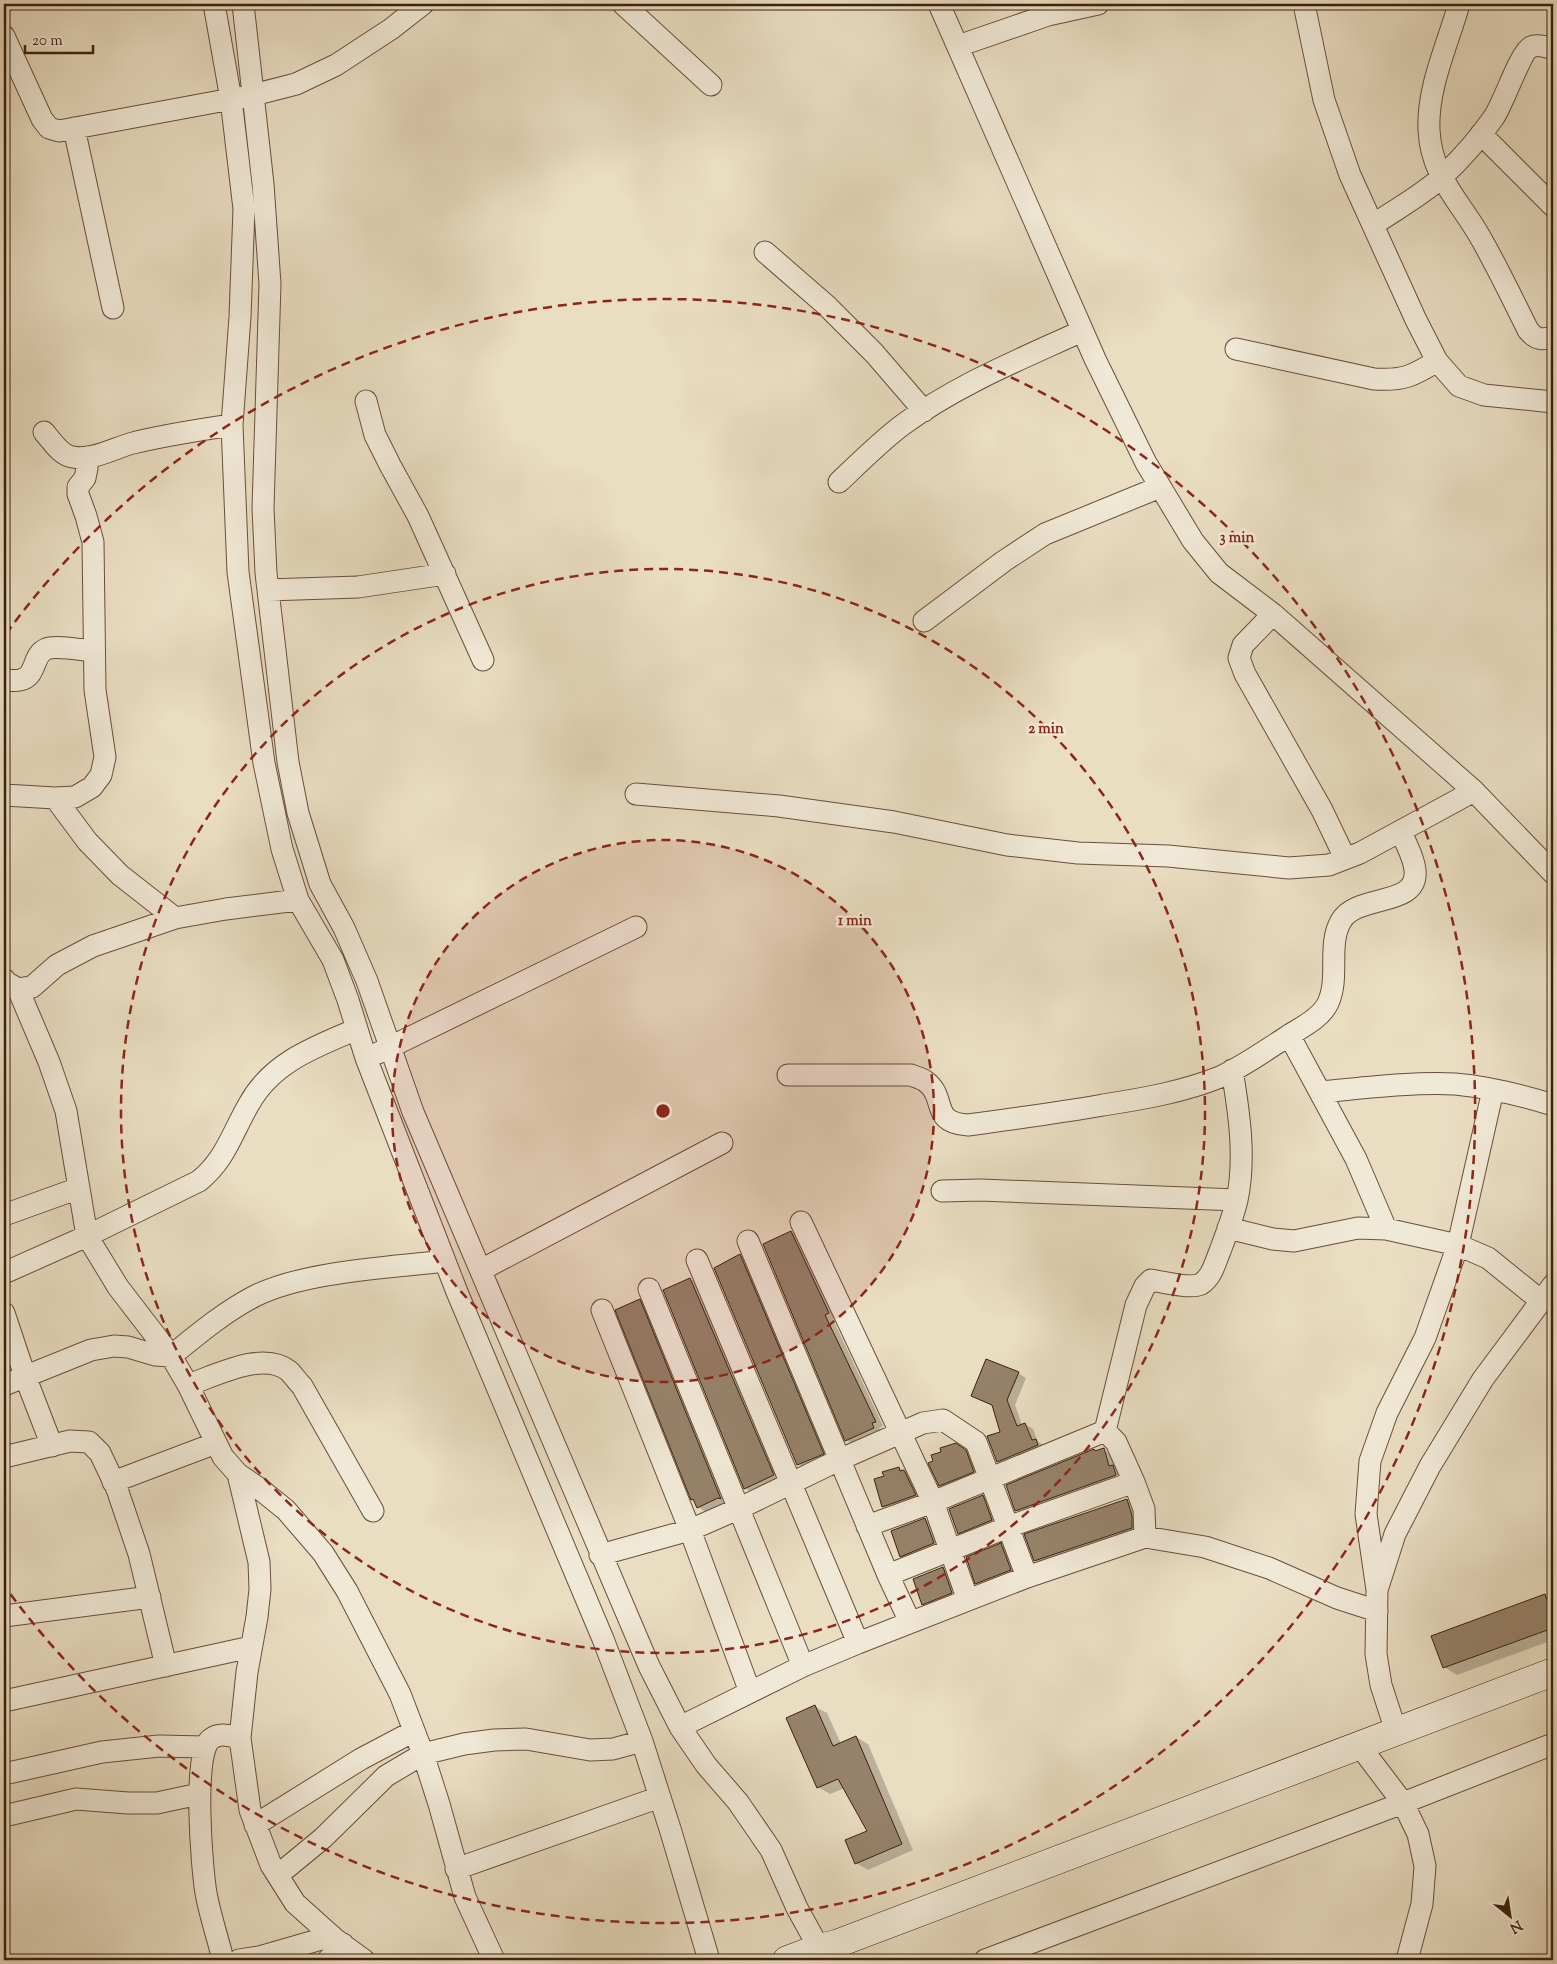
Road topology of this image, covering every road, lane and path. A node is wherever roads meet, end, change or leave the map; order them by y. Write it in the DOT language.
graph roads {
  1 [pos="214,4"];
  2 [pos="242,4"];
  3 [pos="423,4"];
  4 [pos="623,4"];
  5 [pos="939,4"];
  6 [pos="1098,4"];
  7 [pos="1304,4"];
  8 [pos="1459,4"];
  9 [pos="4,36"];
  10 [pos="958,46"];
  11 [pos="1553,49"];
  12 [pos="711,85"];
  13 [pos="254,95"];
  14 [pos="231,99"];
  15 [pos="74,128"];
  16 [pos="1481,134"];
  17 [pos="1441,178"];
  18 [pos="1553,206"];
  19 [pos="1373,225"];
  20 [pos="765,252"];
  21 [pos="113,308"];
  22 [pos="1082,330"];
  23 [pos="1553,337"];
  24 [pos="1236,349"];
  25 [pos="1437,361"];
  26 [pos="366,401"];
  27 [pos="1553,402"];
  28 [pos="924,411"];
  29 [pos="232,425"];
  30 [pos="44,432"];
  31 [pos="87,457"];
  32 [pos="839,482"];
  33 [pos="1160,487"];
  34 [pos="445,574"];
  35 [pos="268,590"];
  36 [pos="1273,614"];
  37 [pos="924,621"];
  38 [pos="94,651"];
  39 [pos="483,660"];
  40 [pos="4,680"];
  41 [pos="1474,791"];
  42 [pos="636,794"];
  43 [pos="4,795"];
  44 [pos="54,798"];
  45 [pos="1400,831"];
  46 [pos="1345,858"];
  47 [pos="1553,873"];
  48 [pos="298,900"];
  49 [pos="175,918"];
  50 [pos="636,927"];
  51 [pos="11,984"];
  52 [pos="357,1029"];
  53 [pos="1288,1036"];
  54 [pos="378,1053"];
  55 [pos="1232,1070"];
  56 [pos="788,1075"];
  57 [pos="1493,1090"];
  58 [pos="1321,1092"];
  59 [pos="1553,1105"];
  60 [pos="722,1143"];
  61 [pos="79,1188"];
  62 [pos="942,1191"];
  63 [pos="1237,1200"];
  64 [pos="4,1214"];
  65 [pos="801,1222"];
  66 [pos="1228,1228"];
  67 [pos="1386,1229"];
  68 [pos="87,1236"];
  69 [pos="748,1241"];
  70 [pos="1458,1245"];
  71 [pos="697,1260"];
  72 [pos="445,1261"];
  73 [pos="481,1270"];
  74 [pos="4,1273"];
  75 [pos="649,1289"];
  76 [pos="1547,1292"];
  77 [pos="602,1310"];
  78 [pos="4,1313"];
  79 [pos="171,1356"];
  80 [pos="25,1376"];
  81 [pos="4,1385"];
  82 [pos="188,1385"];
  83 [pos="1105,1432"];
  84 [pos="899,1433"];
  85 [pos="216,1443"];
  86 [pos="52,1446"];
  87 [pos="4,1457"];
  88 [pos="841,1459"];
  89 [pos="238,1474"];
  90 [pos="991,1479"];
  91 [pos="114,1482"];
  92 [pos="791,1482"];
  93 [pos="1134,1482"];
  94 [pos="933,1502"];
  95 [pos="740,1508"];
  96 [pos="373,1511"];
  97 [pos="867,1526"];
  98 [pos="1008,1528"];
  99 [pos="690,1530"];
  100 [pos="1145,1537"];
  101 [pos="951,1550"];
  102 [pos="600,1555"];
  103 [pos="888,1575"];
  104 [pos="1027,1577"];
  105 [pos="150,1597"];
  106 [pos="968,1600"];
  107 [pos="1377,1601"];
  108 [pos="4,1616"];
  109 [pos="910,1622"];
  110 [pos="858,1643"];
  111 [pos="251,1648"];
  112 [pos="166,1666"];
  113 [pos="803,1666"];
  114 [pos="1553,1672"];
  115 [pos="750,1692"];
  116 [pos="4,1701"];
  117 [pos="680,1727"];
  118 [pos="414,1731"];
  119 [pos="1396,1731"];
  120 [pos="240,1738"];
  121 [pos="642,1741"];
  122 [pos="1553,1744"];
  123 [pos="1359,1745"];
  124 [pos="205,1747"];
  125 [pos="423,1754"];
  126 [pos="4,1774"];
  127 [pos="199,1794"];
  128 [pos="660,1797"];
  129 [pos="1403,1803"];
  130 [pos="4,1816"];
  131 [pos="256,1824"];
  132 [pos="456,1869"];
  133 [pos="278,1875"];
  134 [pos="337,1940"];
  135 [pos="819,1948"];
  136 [pos="223,1960"];
  137 [pos="239,1960"];
  138 [pos="328,1960"];
  139 [pos="364,1960"];
  140 [pos="494,1960"];
  141 [pos="709,1960"];
  142 [pos="787,1960"];
  143 [pos="985,1960"];
  144 [pos="1407,1960"];
  1 -- 14 [label="street"];
  2 -- 13 [label="street"];
  3 -- 13 [label="street"];
  4 -- 12 [label="street"];
  5 -- 10 [label="street"];
  6 -- 10 [label="street"];
  7 -- 19 [label="street"];
  8 -- 17 [label="street"];
  9 -- 15 [label="street"];
  10 -- 22 [label="street"];
  11 -- 16 [label="street"];
  13 -- 14 [label="street"];
  13 -- 35 [label="street"];
  14 -- 15 [label="street"];
  14 -- 29 [label="street"];
  15 -- 21 [label="street"];
  16 -- 17 [label="street"];
  16 -- 18 [label="street"];
  17 -- 19 [label="street"];
  17 -- 23 [label="street"];
  19 -- 25 [label="street"];
  20 -- 28 [label="street"];
  22 -- 28 [label="street"];
  22 -- 33 [label="street"];
  24 -- 25 [label="street"];
  25 -- 27 [label="street"];
  26 -- 34 [label="street"];
  28 -- 32 [label="street"];
  29 -- 31 [label="street"];
  29 -- 48 [label="street"];
  30 -- 31 [label="street"];
  31 -- 38 [label="street"];
  33 -- 36 [label="street"];
  33 -- 37 [label="street"];
  34 -- 35 [label="street"];
  34 -- 39 [label="street"];
  35 -- 54 [label="street"];
  36 -- 41 [label="street"];
  36 -- 46 [label="street"];
  38 -- 40 [label="street"];
  38 -- 44 [label="street"];
  41 -- 45 [label="street"];
  41 -- 47 [label="street"];
  42 -- 46 [label="street"];
  43 -- 44 [label="street"];
  44 -- 49 [label="street"];
  45 -- 46 [label="street"];
  45 -- 53 [label="street"];
  48 -- 49 [label="street"];
  48 -- 52 [label="street"];
  49 -- 51 [label="street"];
  50 -- 54 [label="street"];
  51 -- 61 [label="street"];
  52 -- 54 [label="street"];
  52 -- 68 [label="street"];
  53 -- 55 [label="street"];
  53 -- 58 [label="street"];
  54 -- 72 [label="street"];
  54 -- 73 [label="street"];
  55 -- 56 [label="street"];
  55 -- 63 [label="street"];
  57 -- 58 [label="street"];
  57 -- 59 [label="street"];
  57 -- 70 [label="street"];
  58 -- 67 [label="street"];
  60 -- 73 [label="street"];
  61 -- 64 [label="street"];
  61 -- 68 [label="street"];
  62 -- 63 [label="street"];
  63 -- 66 [label="street"];
  65 -- 84 [label="street"];
  66 -- 67 [label="street"];
  66 -- 83 [label="street"];
  67 -- 70 [label="street"];
  68 -- 74 [label="street"];
  68 -- 79 [label="street"];
  69 -- 88 [label="street"];
  70 -- 76 [label="street"];
  70 -- 107 [label="street"];
  71 -- 92 [label="street"];
  72 -- 79 [label="street"];
  72 -- 121 [label="street"];
  73 -- 102 [label="street"];
  75 -- 95 [label="street"];
  76 -- 107 [label="street"];
  77 -- 99 [label="street"];
  78 -- 80 [label="street"];
  79 -- 80 [label="street"];
  79 -- 82 [label="street"];
  80 -- 81 [label="street"];
  80 -- 86 [label="street"];
  82 -- 85 [label="street"];
  82 -- 96 [label="street"];
  83 -- 90 [label="street"];
  83 -- 93 [label="street"];
  84 -- 88 [label="street"];
  84 -- 90 [label="street"];
  84 -- 94 [label="street"];
  85 -- 89 [label="street"];
  85 -- 91 [label="street"];
  86 -- 87 [label="street"];
  86 -- 91 [label="street"];
  88 -- 92 [label="street"];
  88 -- 97 [label="street"];
  89 -- 111 [label="street"];
  89 -- 118 [label="street"];
  90 -- 94 [label="street"];
  90 -- 98 [label="street"];
  91 -- 105 [label="street"];
  92 -- 95 [label="street"];
  92 -- 110 [label="street"];
  93 -- 98 [label="street"];
  93 -- 100 [label="street"];
  94 -- 97 [label="street"];
  94 -- 101 [label="street"];
  95 -- 99 [label="street"];
  95 -- 113 [label="street"];
  97 -- 103 [label="street"];
  98 -- 101 [label="street"];
  98 -- 104 [label="street"];
  99 -- 102 [label="street"];
  99 -- 115 [label="street"];
  100 -- 104 [label="street"];
  100 -- 107 [label="street"];
  101 -- 103 [label="street"];
  101 -- 106 [label="street"];
  102 -- 117 [label="street"];
  103 -- 109 [label="street"];
  104 -- 106 [label="street"];
  105 -- 108 [label="street"];
  105 -- 112 [label="street"];
  106 -- 109 [label="street"];
  107 -- 119 [label="street"];
  109 -- 110 [label="street"];
  110 -- 113 [label="street"];
  111 -- 112 [label="street"];
  111 -- 120 [label="street"];
  112 -- 116 [label="street"];
  113 -- 115 [label="street"];
  114 -- 119 [label="street"];
  115 -- 117 [label="street"];
  117 -- 135 [label="street"];
  118 -- 125 [label="street"];
  118 -- 131 [label="street"];
  119 -- 123 [label="street"];
  120 -- 124 [label="street"];
  120 -- 131 [label="street"];
  121 -- 125 [label="street"];
  121 -- 128 [label="street"];
  122 -- 129 [label="street"];
  123 -- 129 [label="street"];
  123 -- 135 [label="street"];
  124 -- 126 [label="street"];
  124 -- 127 [label="street"];
  125 -- 132 [label="street"];
  125 -- 133 [label="street"];
  127 -- 130 [label="street"];
  127 -- 136 [label="street"];
  128 -- 132 [label="street"];
  128 -- 141 [label="street"];
  129 -- 143 [label="street"];
  129 -- 144 [label="street"];
  131 -- 133 [label="street"];
  132 -- 140 [label="street"];
  133 -- 134 [label="street"];
  134 -- 137 [label="street"];
  134 -- 138 [label="street"];
  134 -- 139 [label="street"];
  135 -- 142 [label="street"];
}
